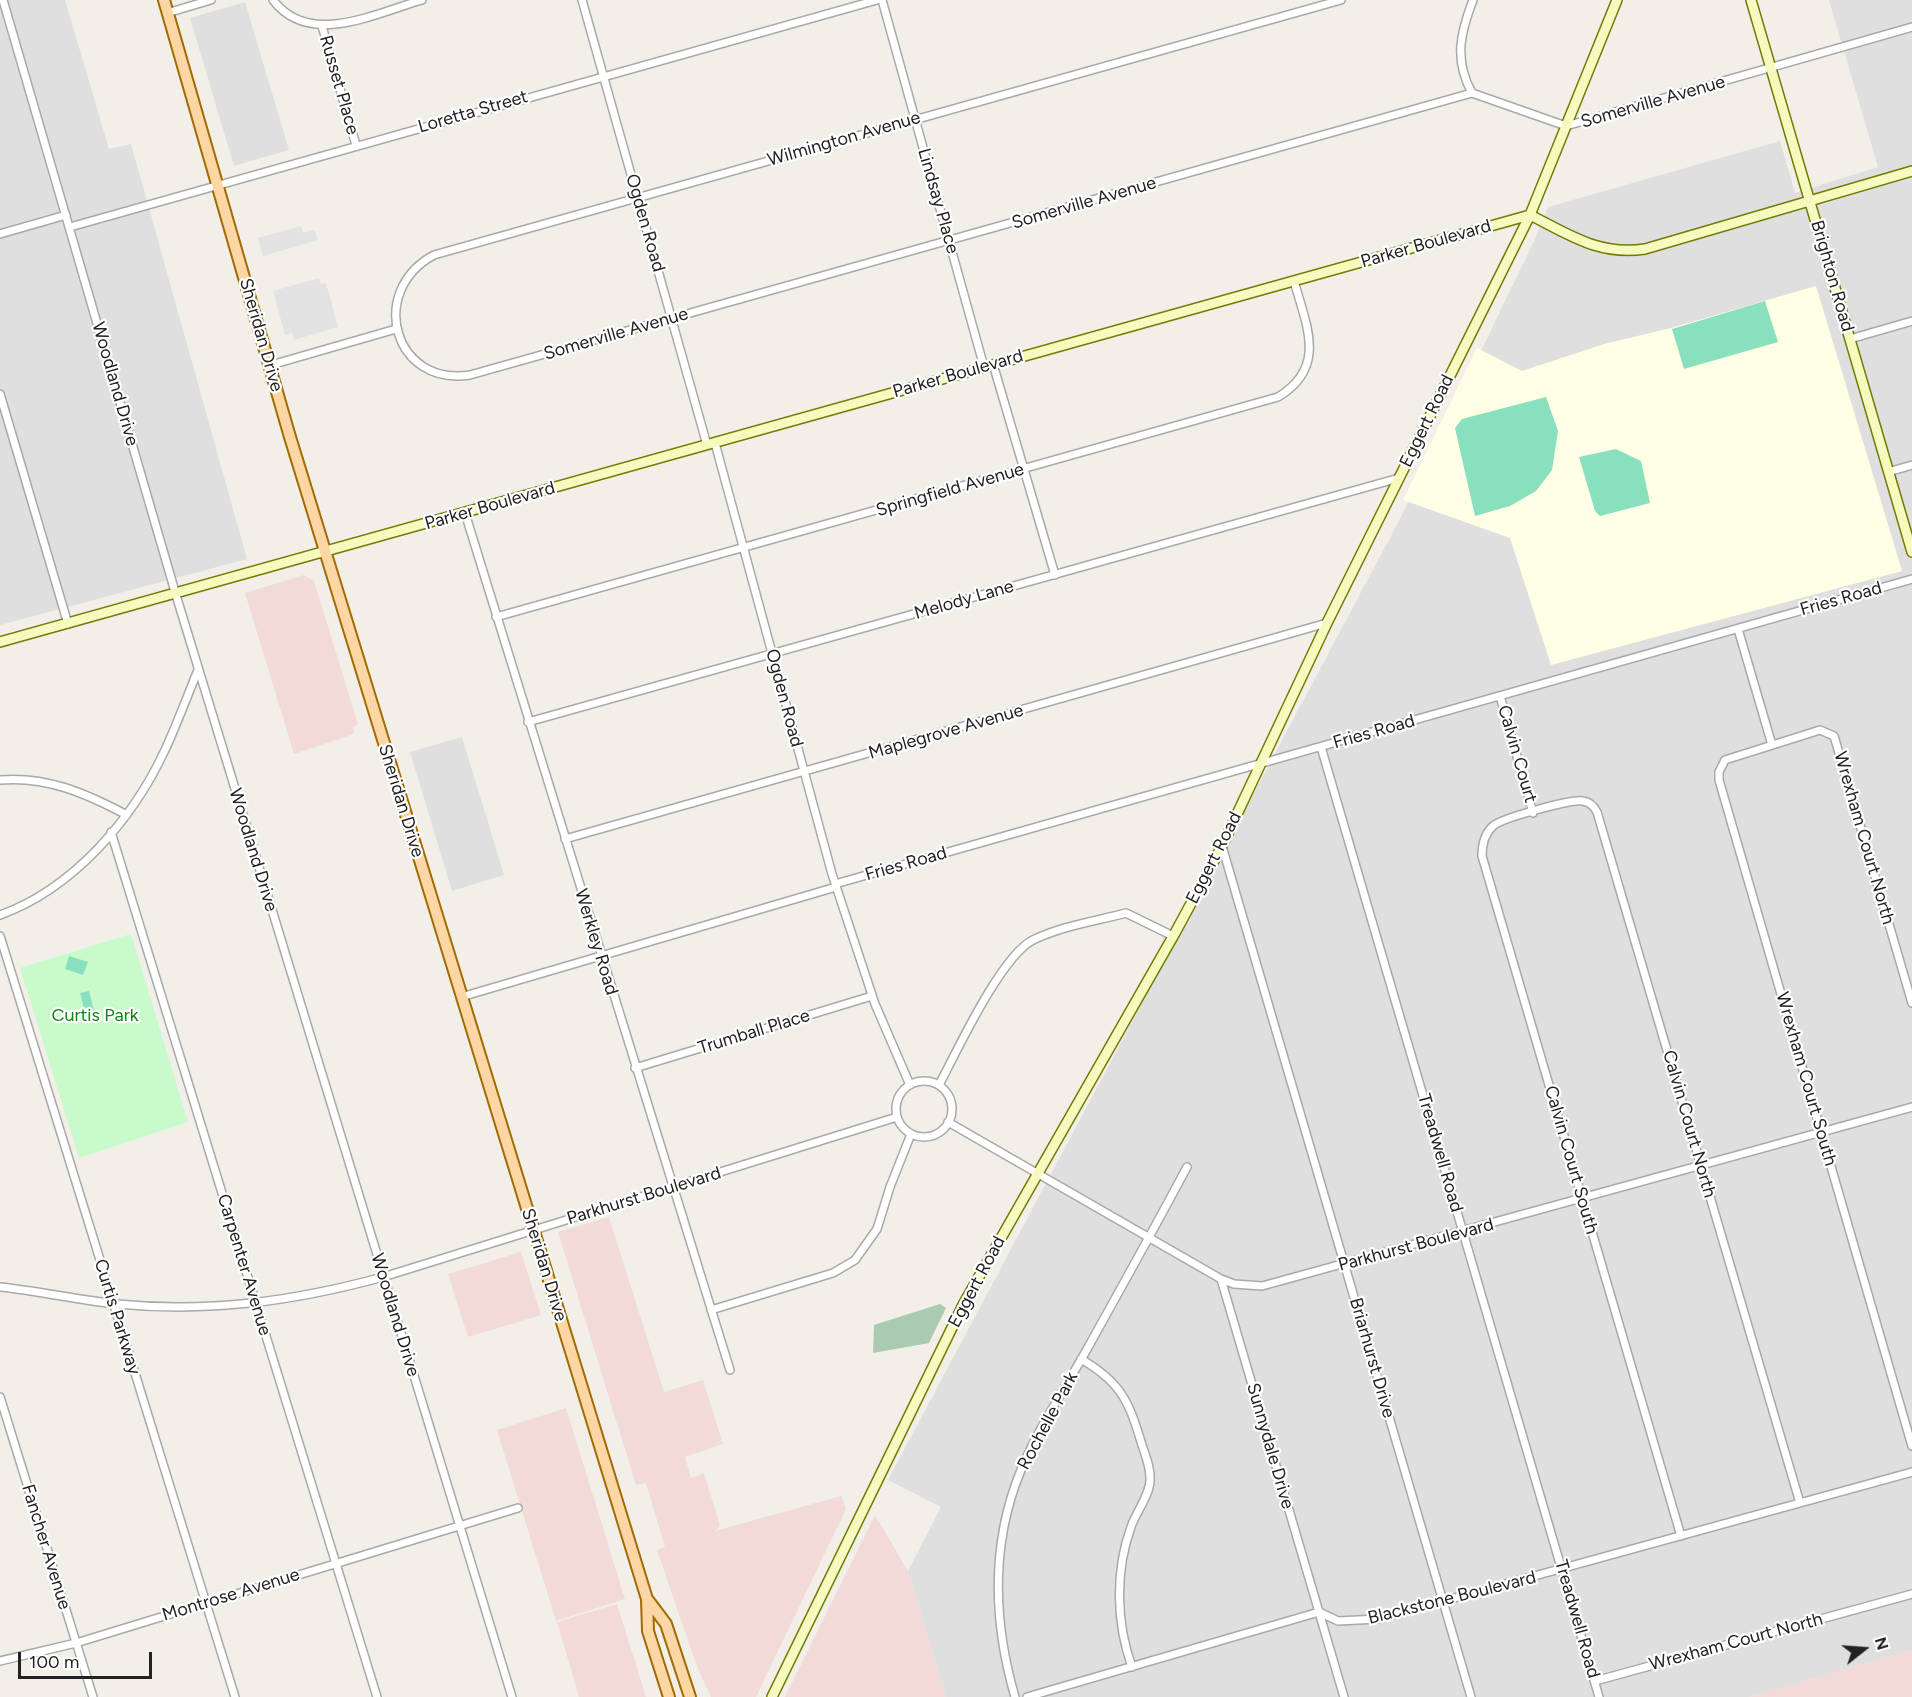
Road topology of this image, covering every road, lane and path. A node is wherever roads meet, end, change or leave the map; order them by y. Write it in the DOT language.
graph roads {
  1 [pos="3,0"];
  2 [pos="164,0"];
  3 [pos="211,0"];
  4 [pos="273,0"];
  5 [pos="422,0"];
  6 [pos="582,0"];
  7 [pos="877,0"];
  8 [pos="882,0"];
  9 [pos="1341,0"];
  10 [pos="1473,0"];
  11 [pos="1617,0"];
  12 [pos="1751,0"];
  13 [pos="167,13"];
  14 [pos="322,26"];
  15 [pos="1912,27"];
  16 [pos="1772,69"];
  17 [pos="603,76"];
  18 [pos="1472,93"];
  19 [pos="915,119"];
  20 [pos="1566,126"];
  21 [pos="356,145"];
  22 [pos="1912,171"];
  23 [pos="218,184"];
  24 [pos="637,197"];
  25 [pos="1811,200"];
  26 [pos="66,215"];
  27 [pos="1530,215"];
  28 [pos="69,227"];
  29 [pos="0,234"];
  30 [pos="949,240"];
  31 [pos="1294,281"];
  32 [pos="671,318"];
  33 [pos="1912,321"];
  34 [pos="396,329"];
  35 [pos="1850,339"];
  36 [pos="271,365"];
  37 [pos="989,365"];
  38 [pos="0,394"];
  39 [pos="711,444"];
  40 [pos="1912,465"];
  41 [pos="1023,469"];
  42 [pos="1888,472"];
  43 [pos="1399,478"];
  44 [pos="465,513"];
  45 [pos="743,548"];
  46 [pos="1912,552"];
  47 [pos="326,553"];
  48 [pos="1055,575"];
  49 [pos="1912,579"];
  50 [pos="176,595"];
  51 [pos="496,617"];
  52 [pos="1327,623"];
  53 [pos="68,624"];
  54 [pos="1738,629"];
  55 [pos="0,642"];
  56 [pos="772,654"];
  57 [pos="198,670"];
  58 [pos="1500,696"];
  59 [pos="528,722"];
  60 [pos="1772,745"];
  61 [pos="1320,747"];
  62 [pos="1260,764"];
  63 [pos="804,772"];
  64 [pos="0,780"];
  65 [pos="1533,813"];
  66 [pos="125,814"];
  67 [pos="111,832"];
  68 [pos="565,839"];
  69 [pos="1222,846"];
  70 [pos="836,885"];
  71 [pos="0,915"];
  72 [pos="0,936"];
  73 [pos="1173,936"];
  74 [pos="600,955"];
  75 [pos="872,996"];
  76 [pos="461,997"];
  77 [pos="1912,1003"];
  78 [pos="636,1068"];
  79 [pos="910,1085"];
  80 [pos="939,1085"];
  81 [pos="1912,1107"];
  82 [pos="897,1117"];
  83 [pos="948,1122"];
  84 [pos="1821,1132"];
  85 [pos="911,1134"];
  86 [pos="1701,1166"];
  87 [pos="1187,1167"];
  88 [pos="1036,1175"];
  89 [pos="673,1188"];
  90 [pos="1582,1199"];
  91 [pos="533,1230"];
  92 [pos="1463,1232"];
  93 [pos="1149,1239"];
  94 [pos="1345,1265"];
  95 [pos="383,1277"];
  96 [pos="1221,1279"];
  97 [pos="0,1287"];
  98 [pos="114,1304"];
  99 [pos="256,1304"];
  100 [pos="711,1310"];
  101 [pos="1081,1359"];
  102 [pos="730,1370"];
  103 [pos="0,1397"];
  104 [pos="1912,1446"];
  105 [pos="1912,1472"];
  106 [pos="1800,1503"];
  107 [pos="518,1508"];
  108 [pos="460,1525"];
  109 [pos="1681,1536"];
  110 [pos="335,1563"];
  111 [pos="1562,1569"];
  112 [pos="1912,1594"];
  113 [pos="647,1599"];
  114 [pos="1443,1601"];
  115 [pos="206,1603"];
  116 [pos="1318,1612"];
  117 [pos="76,1643"];
  118 [pos="0,1661"];
  119 [pos="1132,1667"];
  120 [pos="1595,1682"];
  121 [pos="93,1697"];
  122 [pos="235,1697"];
  123 [pos="377,1697"];
  124 [pos="513,1697"];
  125 [pos="669,1697"];
  126 [pos="690,1697"];
  127 [pos="772,1697"];
  128 [pos="1015,1697"];
  129 [pos="1028,1697"];
  130 [pos="1344,1697"];
  131 [pos="1471,1697"];
  132 [pos="1599,1697"];
  1 -- 26 [label="street, Woodland Drive"];
  2 -- 13 [label="main road, Sheridan Drive"];
  3 -- 13 [label="street"];
  4 -- 14 [label="street"];
  5 -- 14 [label="street"];
  6 -- 17 [label="street, Ogden Road"];
  7 -- 17 [label="street, Loretta Street"];
  8 -- 19 [label="street, Lindsay Place"];
  9 -- 19 [label="street, Wilmington Avenue"];
  10 -- 18 [label="street"];
  11 -- 20 [label="street, Eggert Road"];
  12 -- 16 [label="street, Brighton Road"];
  13 -- 23 [label="main road, Sheridan Drive"];
  14 -- 21 [label="street, Russet Place"];
  15 -- 16 [label="street, Somerville Avenue"];
  16 -- 20 [label="street, Somerville Avenue"];
  16 -- 25 [label="street, Brighton Road"];
  17 -- 21 [label="street, Loretta Street"];
  17 -- 24 [label="street, Ogden Road"];
  18 -- 20 [label="street, Somerville Avenue"];
  18 -- 30 [label="street, Somerville Avenue"];
  19 -- 24 [label="street, Wilmington Avenue"];
  19 -- 30 [label="street, Lindsay Place"];
  20 -- 27 [label="street, Eggert Road"];
  21 -- 23 [label="street, Loretta Street"];
  22 -- 25 [label="street"];
  23 -- 28 [label="street, Loretta Street"];
  23 -- 36 [label="main road, Sheridan Drive"];
  24 -- 32 [label="street, Ogden Road"];
  24 -- 34 [label="street, Wilmington Avenue"];
  25 -- 27 [label="street"];
  25 -- 35 [label="street, Brighton Road"];
  26 -- 28 [label="street, Woodland Drive"];
  26 -- 29 [label="street"];
  27 -- 31 [label="street, Parker Boulevard"];
  27 -- 43 [label="street, Eggert Road"];
  28 -- 50 [label="street, Woodland Drive"];
  30 -- 32 [label="street, Somerville Avenue"];
  30 -- 37 [label="street, Lindsay Place"];
  31 -- 37 [label="street, Parker Boulevard"];
  31 -- 41 [label="street, Springfield Avenue"];
  32 -- 34 [label="street, Somerville Avenue"];
  32 -- 39 [label="street, Ogden Road"];
  33 -- 35 [label="street"];
  34 -- 36 [label="street"];
  35 -- 42 [label="street, Brighton Road"];
  36 -- 47 [label="main road, Sheridan Drive"];
  37 -- 39 [label="street, Parker Boulevard"];
  37 -- 41 [label="street, Lindsay Place"];
  38 -- 53 [label="street"];
  39 -- 44 [label="street, Parker Boulevard"];
  39 -- 45 [label="street, Ogden Road"];
  40 -- 42 [label="street"];
  41 -- 45 [label="street, Springfield Avenue"];
  41 -- 48 [label="street, Lindsay Place"];
  42 -- 46 [label="street, Brighton Road"];
  43 -- 48 [label="street, Melody Lane"];
  43 -- 52 [label="street, Eggert Road"];
  44 -- 47 [label="street, Parker Boulevard"];
  44 -- 51 [label="street, Werkley Road"];
  45 -- 51 [label="street, Springfield Avenue"];
  45 -- 56 [label="street, Ogden Road"];
  47 -- 50 [label="street, Parker Boulevard"];
  47 -- 76 [label="main road, Sheridan Drive"];
  48 -- 56 [label="street, Melody Lane"];
  49 -- 54 [label="street, Fries Road"];
  50 -- 53 [label="street, Parker Boulevard"];
  50 -- 57 [label="street, Woodland Drive"];
  51 -- 59 [label="street, Werkley Road"];
  52 -- 62 [label="street, Eggert Road"];
  52 -- 63 [label="street, Maplegrove Avenue"];
  53 -- 55 [label="street, Parker Boulevard"];
  54 -- 58 [label="street, Fries Road"];
  54 -- 60 [label="street"];
  56 -- 59 [label="street, Melody Lane"];
  56 -- 63 [label="street, Ogden Road"];
  57 -- 66 [label="street"];
  57 -- 95 [label="street, Woodland Drive"];
  58 -- 61 [label="street, Fries Road"];
  58 -- 65 [label="street, Calvin Court"];
  59 -- 68 [label="street, Werkley Road"];
  60 -- 77 [label="street, Wrexham Court North"];
  60 -- 84 [label="street, Wrexham Court South"];
  61 -- 62 [label="street, Fries Road"];
  61 -- 92 [label="street, Treadwell Road"];
  62 -- 69 [label="street, Eggert Road"];
  62 -- 70 [label="street, Fries Road"];
  63 -- 68 [label="street, Maplegrove Avenue"];
  63 -- 70 [label="street, Ogden Road"];
  64 -- 66 [label="street"];
  65 -- 86 [label="street, Calvin Court North"];
  65 -- 90 [label="street, Calvin Court South"];
  66 -- 67 [label="street"];
  67 -- 71 [label="street"];
  67 -- 99 [label="street, Carpenter Avenue"];
  68 -- 74 [label="street, Werkley Road"];
  69 -- 73 [label="street, Eggert Road"];
  69 -- 94 [label="street, Briarhurst Drive"];
  70 -- 74 [label="street, Fries Road"];
  70 -- 75 [label="street, Ogden Road"];
  72 -- 98 [label="street, Curtis Parkway"];
  73 -- 80 [label="street"];
  73 -- 88 [label="street, Eggert Road"];
  74 -- 76 [label="street, Fries Road"];
  74 -- 78 [label="street, Werkley Road"];
  75 -- 78 [label="street, Trumball Place"];
  75 -- 79 [label="street, Ogden Road"];
  76 -- 91 [label="main road, Sheridan Drive"];
  78 -- 89 [label="street, Werkley Road"];
  79 -- 80 [label="street"];
  79 -- 82 [label="street"];
  80 -- 83 [label="street"];
  81 -- 84 [label="street, Parkhurst Boulevard"];
  82 -- 85 [label="street"];
  82 -- 89 [label="street, Parkhurst Boulevard"];
  83 -- 85 [label="street"];
  83 -- 88 [label="street, Parkhurst Boulevard"];
  84 -- 86 [label="street, Parkhurst Boulevard"];
  84 -- 104 [label="street, Wrexham Court South"];
  85 -- 100 [label="street"];
  86 -- 90 [label="street, Parkhurst Boulevard"];
  86 -- 106 [label="street, Calvin Court North"];
  87 -- 93 [label="street, Rochelle Park"];
  88 -- 93 [label="street, Parkhurst Boulevard"];
  88 -- 127 [label="street, Eggert Road"];
  89 -- 91 [label="street, Parkhurst Boulevard"];
  89 -- 100 [label="street, Werkley Road"];
  90 -- 92 [label="street, Parkhurst Boulevard"];
  90 -- 109 [label="street, Calvin Court South"];
  91 -- 95 [label="street, Parkhurst Boulevard"];
  91 -- 113 [label="main road, Sheridan Drive"];
  92 -- 94 [label="street, Parkhurst Boulevard"];
  92 -- 111 [label="street, Treadwell Road"];
  93 -- 96 [label="street, Parkhurst Boulevard"];
  93 -- 101 [label="street, Rochelle Park"];
  94 -- 96 [label="street, Parkhurst Boulevard"];
  94 -- 114 [label="street, Briarhurst Drive"];
  95 -- 99 [label="street, Parkhurst Boulevard"];
  95 -- 108 [label="street, Woodland Drive"];
  96 -- 116 [label="street, Sunnydale Drive"];
  97 -- 98 [label="street, Parkhurst Boulevard"];
  98 -- 99 [label="street, Parkhurst Boulevard"];
  98 -- 115 [label="street, Curtis Parkway"];
  99 -- 110 [label="street, Carpenter Avenue"];
  100 -- 102 [label="street, Werkley Road"];
  101 -- 119 [label="street"];
  101 -- 128 [label="street, Rochelle Park"];
  103 -- 117 [label="street, Fancher Avenue"];
  105 -- 106 [label="street, Blackstone Boulevard"];
  106 -- 109 [label="street, Blackstone Boulevard"];
  107 -- 108 [label="street, Montrose Avenue"];
  108 -- 110 [label="street, Montrose Avenue"];
  108 -- 124 [label="street, Woodland Drive"];
  109 -- 111 [label="street, Blackstone Boulevard"];
  110 -- 115 [label="street, Montrose Avenue"];
  110 -- 123 [label="street, Carpenter Avenue"];
  111 -- 114 [label="street, Blackstone Boulevard"];
  111 -- 120 [label="street, Treadwell Road"];
  112 -- 120 [label="street, Wrexham Court North"];
  113 -- 125 [label="main road, Sheridan Drive"];
  113 -- 126 [label="main road, Sheridan Drive"];
  114 -- 116 [label="street, Blackstone Boulevard"];
  114 -- 131 [label="street, Briarhurst Drive"];
  115 -- 117 [label="street, Montrose Avenue"];
  115 -- 122 [label="street, Curtis Parkway"];
  116 -- 119 [label="street"];
  116 -- 130 [label="street"];
  117 -- 118 [label="street, Montrose Avenue"];
  117 -- 121 [label="street, Fancher Avenue"];
  119 -- 129 [label="street"];
  120 -- 132 [label="street, Treadwell Road"];
}
